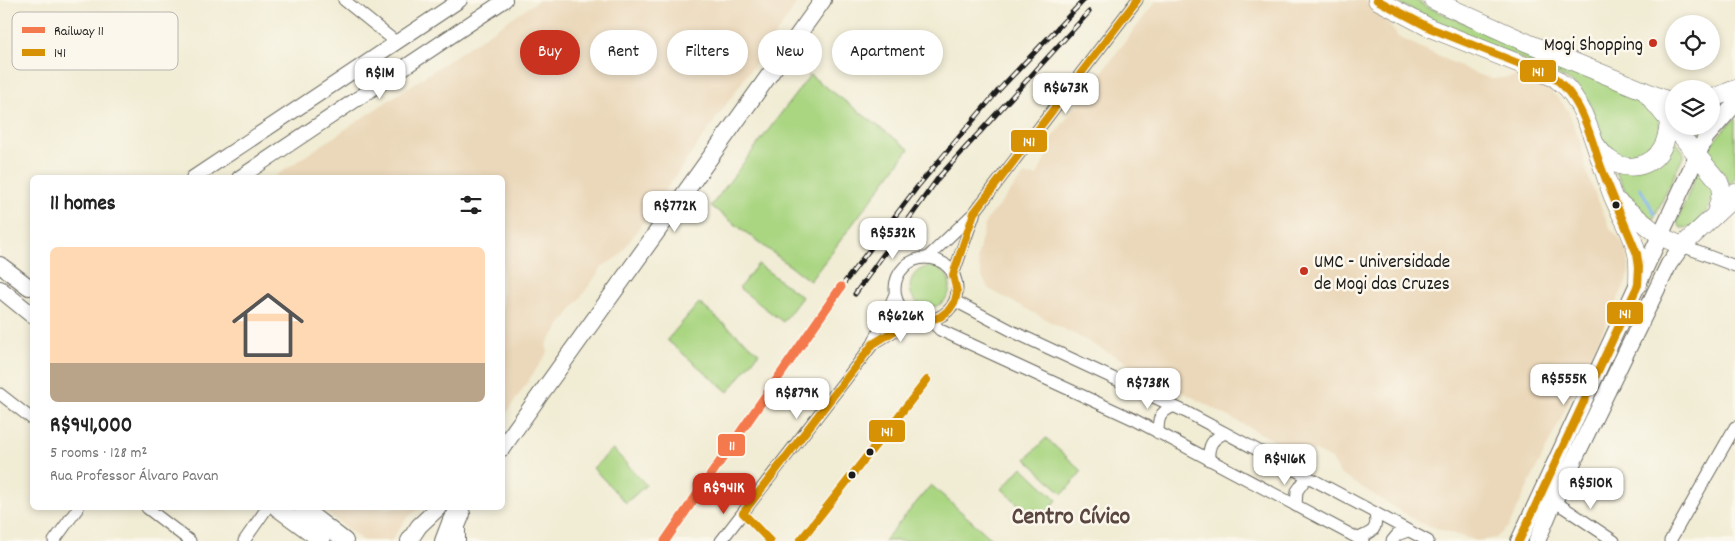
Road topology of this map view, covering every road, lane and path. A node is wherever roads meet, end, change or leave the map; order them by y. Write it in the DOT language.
graph roads {
  1 [pos="344,0"];
  2 [pos="460,0"];
  3 [pos="506,0"];
  4 [pos="823,0"];
  5 [pos="1137,0"];
  6 [pos="1377,0"];
  7 [pos="1433,0"];
  8 [pos="812,8"];
  9 [pos="396,42"];
  10 [pos="1735,89"];
  11 [pos="1644,92"];
  12 [pos="1720,95"];
  13 [pos="309,100"];
  14 [pos="1665,100"];
  15 [pos="1735,104"];
  16 [pos="288,114"];
  17 [pos="1665,117"];
  18 [pos="318,124"];
  19 [pos="303,134"];
  20 [pos="1667,135"];
  21 [pos="1680,135"];
  22 [pos="1594,143"];
  23 [pos="1697,154"];
  24 [pos="197,175"];
  25 [pos="243,175"];
  26 [pos="1735,193"];
  27 [pos="1614,199"];
  28 [pos="974,213"];
  29 [pos="1715,216"];
  30 [pos="1660,236"];
  31 [pos="1682,246"];
  32 [pos="927,258"];
  33 [pos="0,265"];
  34 [pos="1735,266"];
  35 [pos="953,275"];
  36 [pos="30,285"];
  37 [pos="1638,285"];
  38 [pos="30,287"];
  39 [pos="0,289"];
  40 [pos="895,294"];
  41 [pos="954,301"];
  42 [pos="30,312"];
  43 [pos="30,313"];
  44 [pos="915,318"];
  45 [pos="930,320"];
  46 [pos="873,344"];
  47 [pos="1,396"];
  48 [pos="1172,407"];
  49 [pos="30,418"];
  50 [pos="1735,427"];
  51 [pos="1158,433"];
  52 [pos="1225,433"];
  53 [pos="505,444"];
  54 [pos="1209,460"];
  55 [pos="1307,477"];
  56 [pos="1554,501"];
  57 [pos="1296,506"];
  58 [pos="77,510"];
  59 [pos="150,510"];
  60 [pos="266,510"];
  61 [pos="280,510"];
  62 [pos="305,510"];
  63 [pos="436,510"];
  64 [pos="459,510"];
  65 [pos="464,510"];
  66 [pos="1376,513"];
  67 [pos="1408,531"];
  68 [pos="1361,540"];
  69 [pos="54,541"];
  70 [pos="190,541"];
  71 [pos="244,541"];
  72 [pos="322,541"];
  73 [pos="345,541"];
  74 [pos="409,541"];
  75 [pos="443,541"];
  76 [pos="457,541"];
  77 [pos="721,541"];
  78 [pos="1392,541"];
  79 [pos="1428,541"];
  80 [pos="1519,541"];
  81 [pos="1537,541"];
  82 [pos="1614,541"];
  83 [pos="1670,541"];
  1 -- 9 [label="street"];
  2 -- 9 [label="street"];
  3 -- 18 [label="street"];
  4 -- 8 [label="main road"];
  5 -- 28 [label="street"];
  6 -- 22 [label="main road"];
  7 -- 11 [label="main road"];
  8 -- 53 [label="main road"];
  9 -- 13 [label="street"];
  10 -- 12 [label="main road"];
  11 -- 14 [label="main road"];
  11 -- 17 [label="main road"];
  13 -- 16 [label="street"];
  13 -- 18 [label="street"];
  15 -- 23 [label="main road"];
  16 -- 19 [label="street"];
  16 -- 24 [label="street"];
  18 -- 19 [label="street"];
  19 -- 25 [label="street"];
  20 -- 22 [label="main road"];
  21 -- 23 [label="main road"];
  22 -- 27 [label="main road"];
  23 -- 29 [label="main road"];
  23 -- 30 [label="main road"];
  26 -- 29 [label="main road"];
  27 -- 30 [label="main road"];
  27 -- 37 [label="main road"];
  28 -- 32 [label="street"];
  28 -- 35 [label="street"];
  29 -- 31 [label="main road"];
  30 -- 31 [label="main road"];
  30 -- 37 [label="main road"];
  31 -- 34 [label="street"];
  31 -- 56 [label="main road"];
  32 -- 35 [label="street"];
  32 -- 40 [label="street"];
  33 -- 36 [label="main road"];
  35 -- 41 [label="street"];
  37 -- 80 [label="main road"];
  38 -- 42 [label="main road"];
  39 -- 43 [label="main road"];
  40 -- 44 [label="street"];
  40 -- 46 [label="street"];
  41 -- 45 [label="street"];
  41 -- 48 [label="street"];
  44 -- 45 [label="street"];
  44 -- 46 [label="street"];
  45 -- 51 [label="street"];
  46 -- 77 [label="street"];
  47 -- 49 [label="street"];
  48 -- 51 [label="street"];
  48 -- 52 [label="street"];
  50 -- 83 [label="street"];
  51 -- 54 [label="street"];
  52 -- 54 [label="street"];
  52 -- 55 [label="street"];
  54 -- 57 [label="street"];
  55 -- 57 [label="street"];
  55 -- 66 [label="street"];
  56 -- 81 [label="main road"];
  56 -- 82 [label="street"];
  57 -- 68 [label="street"];
  58 -- 69 [label="street"];
  59 -- 70 [label="street"];
  60 -- 71 [label="street"];
  61 -- 72 [label="main road"];
  62 -- 73 [label="main road"];
  63 -- 74 [label="main road"];
  64 -- 75 [label="main road"];
  65 -- 76 [label="main road"];
  66 -- 67 [label="street"];
  66 -- 68 [label="street"];
  67 -- 78 [label="street"];
  67 -- 79 [label="street"];
}
